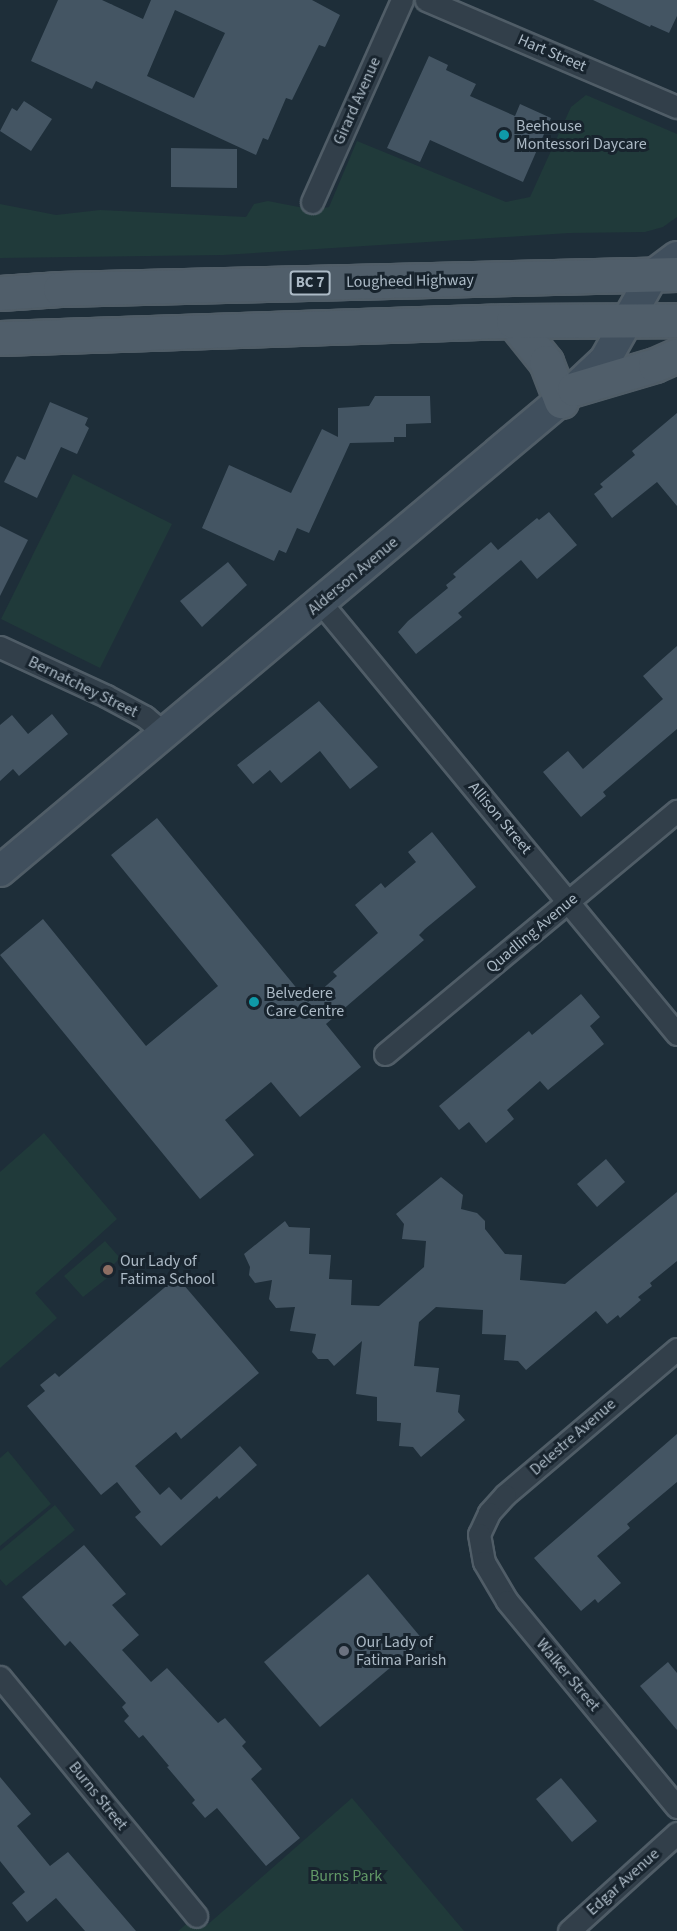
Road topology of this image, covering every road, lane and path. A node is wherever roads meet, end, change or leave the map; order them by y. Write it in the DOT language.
graph roads {
  1 [pos="402,0"];
  2 [pos="426,0"];
  3 [pos="677,107"];
  4 [pos="312,202"];
  5 [pos="669,268"];
  6 [pos="0,293"];
  7 [pos="677,320"];
  8 [pos="513,321"];
  9 [pos="627,321"];
  10 [pos="0,338"];
  11 [pos="677,355"];
  12 [pos="568,395"];
  13 [pos="321,603"];
  14 [pos="0,646"];
  15 [pos="164,733"];
  16 [pos="677,811"];
  17 [pos="0,871"];
  18 [pos="570,902"];
  19 [pos="677,1034"];
  20 [pos="385,1054"];
  21 [pos="677,1348"];
  22 [pos="479,1534"];
  23 [pos="0,1677"];
  24 [pos="677,1807"];
  25 [pos="677,1833"];
  26 [pos="196,1916"];
  27 [pos="569,1931"];
  1 -- 4 [label="street, Girard Avenue"];
  2 -- 3 [label="street, Hart Street"];
  5 -- 6 [label="main road, Lougheed Highway / BC 7"];
  5 -- 9 [label="street, Alderson Avenue"];
  7 -- 9 [label="main road"];
  8 -- 9 [label="main road"];
  8 -- 10 [label="main road"];
  8 -- 12 [label="main road"];
  9 -- 12 [label="street, Alderson Avenue"];
  11 -- 12 [label="main road"];
  12 -- 13 [label="street, Alderson Avenue"];
  13 -- 15 [label="street, Alderson Avenue"];
  13 -- 18 [label="street, Allison Street"];
  14 -- 15 [label="street, Bernatchey Street"];
  15 -- 17 [label="street, Alderson Avenue"];
  16 -- 18 [label="street, Quadling Avenue"];
  18 -- 19 [label="street, Allison Street"];
  18 -- 20 [label="street, Quadling Avenue"];
  21 -- 22 [label="street, Delestre Avenue"];
  22 -- 24 [label="street, Walker Street"];
  23 -- 26 [label="street, Burns Street"];
  25 -- 27 [label="street, Edgar Avenue"];
}
